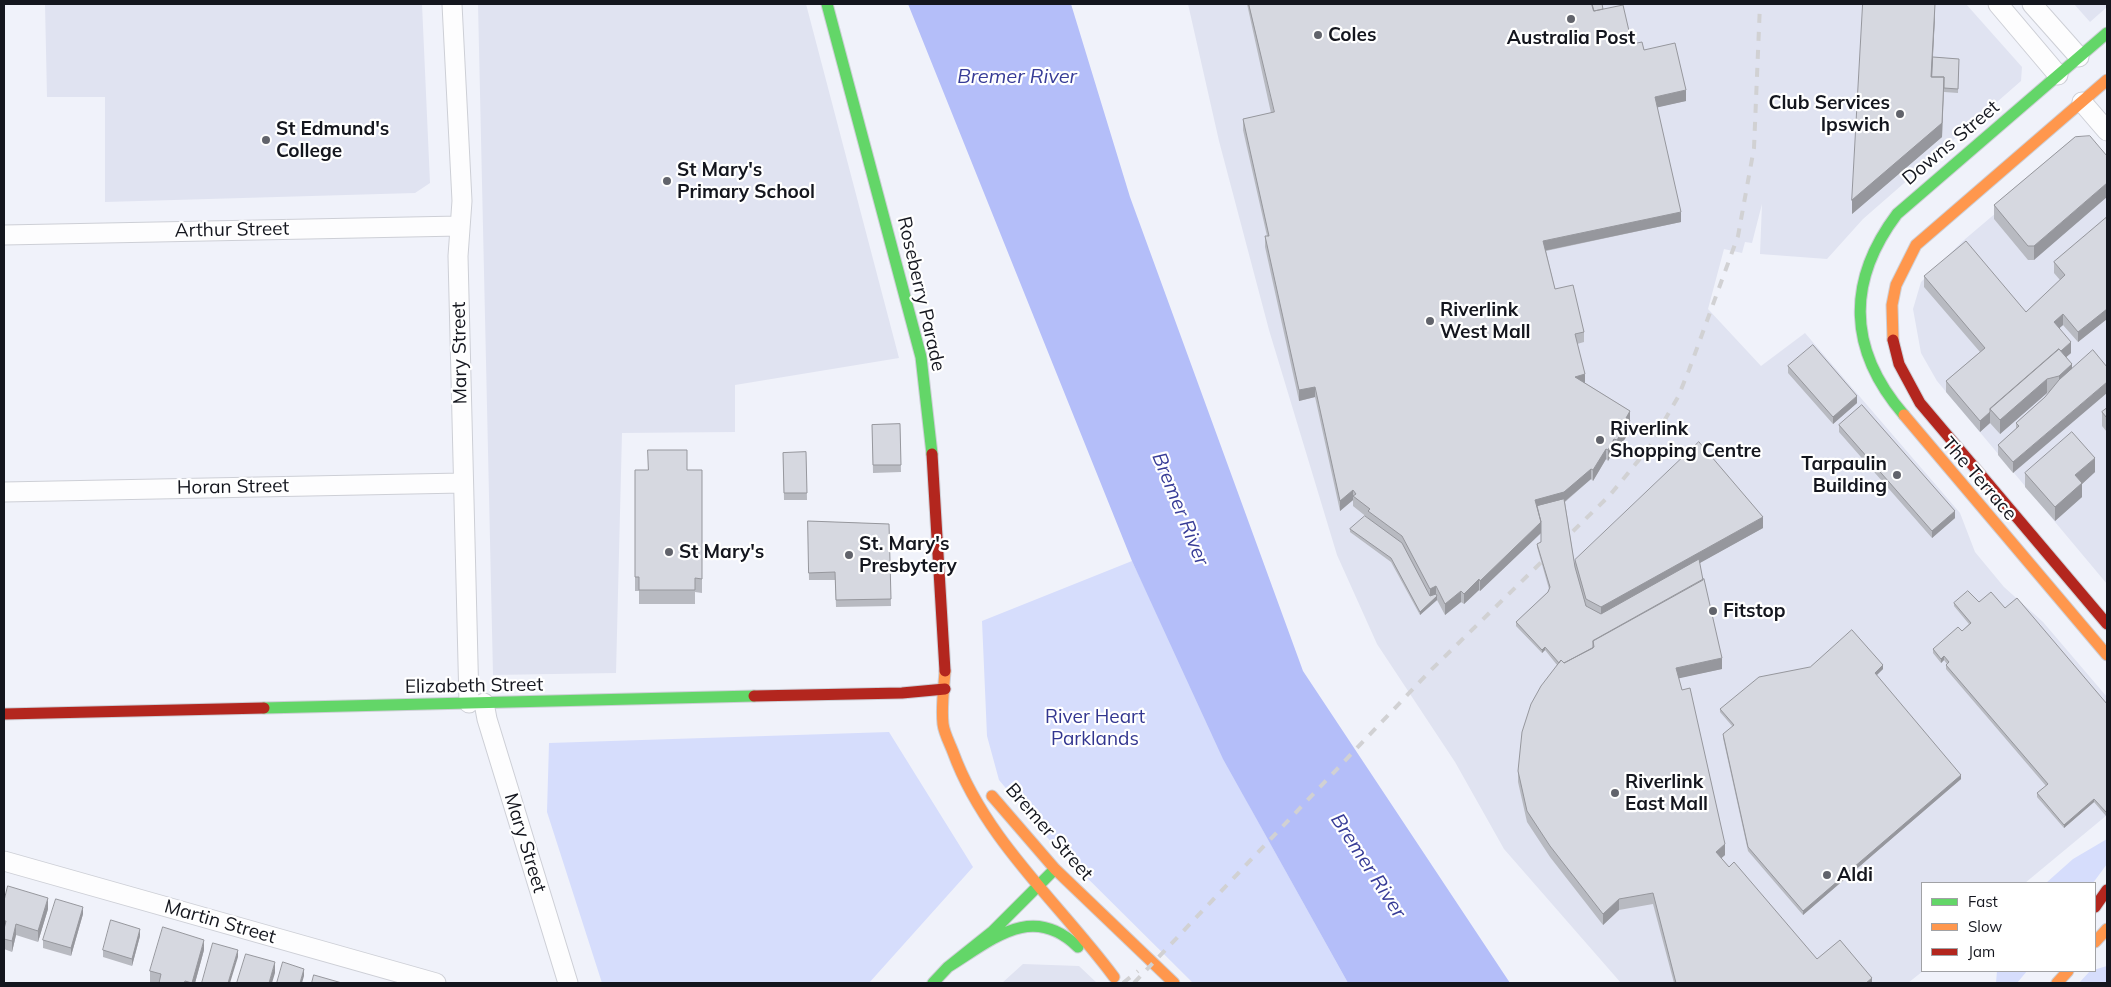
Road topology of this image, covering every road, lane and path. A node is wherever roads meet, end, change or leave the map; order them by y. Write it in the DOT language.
graph roads {
  1 [pos="452,4"];
  2 [pos="827,4"];
  3 [pos="1998,4"];
  4 [pos="2032,4"];
  5 [pos="2107,33"];
  6 [pos="2082,61"];
  7 [pos="2061,78"];
  8 [pos="2103,84"];
  9 [pos="2079,99"];
  10 [pos="2107,131"];
  11 [pos="460,226"];
  12 [pos="4,235"];
  13 [pos="1862,286"];
  14 [pos="1882,303"];
  15 [pos="1859,308"];
  16 [pos="462,483"];
  17 [pos="4,492"];
  18 [pos="2107,624"];
  19 [pos="2107,656"];
  20 [pos="945,689"];
  21 [pos="476,703"];
  22 [pos="954,706"];
  23 [pos="4,714"];
  24 [pos="984,781"];
  25 [pos="1043,856"];
  26 [pos="4,861"];
  27 [pos="1055,869"];
  28 [pos="1028,871"];
  29 [pos="1017,883"];
  30 [pos="1040,885"];
  31 [pos="2107,890"];
  32 [pos="2096,906"];
  33 [pos="2107,929"];
  34 [pos="973,933"];
  35 [pos="2096,941"];
  36 [pos="948,967"];
  37 [pos="2067,972"];
  38 [pos="436,983"];
  39 [pos="568,983"];
  40 [pos="933,983"];
  41 [pos="1174,983"];
  42 [pos="2057,983"];
  1 -- 11 [label="street, Mary Street"];
  2 -- 20 [label="street, Roseberry Parade"];
  3 -- 7 [label="street"];
  4 -- 6 [label="street"];
  5 -- 6 [label="street, Downs Street"];
  6 -- 7 [label="street, Downs Street"];
  7 -- 13 [label="street, Downs Street"];
  8 -- 9 [label="street"];
  9 -- 10 [label="street"];
  9 -- 14 [label="street"];
  11 -- 12 [label="street, Arthur Street"];
  11 -- 16 [label="street, Mary Street"];
  13 -- 14 [label="street"];
  13 -- 15 [label="street, Downs Street"];
  14 -- 15 [label="street"];
  14 -- 18 [label="street, The Terrace"];
  15 -- 19 [label="street, The Terrace"];
  16 -- 17 [label="street, Horan Street"];
  16 -- 21 [label="street, Mary Street"];
  20 -- 21 [label="street, Elizabeth Street"];
  20 -- 22 [label="street"];
  20 -- 28 [label="street, Bremer Street"];
  21 -- 23 [label="street, Elizabeth Street"];
  21 -- 39 [label="street, Mary Street"];
  24 -- 25 [label="street, Bremer Street"];
  25 -- 27 [label="street, Bremer Street"];
  25 -- 28 [label="street"];
  26 -- 38 [label="street, Martin Street"];
  27 -- 30 [label="street"];
  27 -- 41 [label="street, Bremer Street"];
  28 -- 29 [label="street"];
  28 -- 30 [label="street, Bremer Street"];
  30 -- 36 [label="street"];
  30 -- 36 [label="street, Bremer Street"];
  31 -- 32 [label="street"];
  33 -- 35 [label="street"];
  34 -- 36 [label="street"];
  36 -- 40 [label="street"];
  37 -- 42 [label="street"];
}
